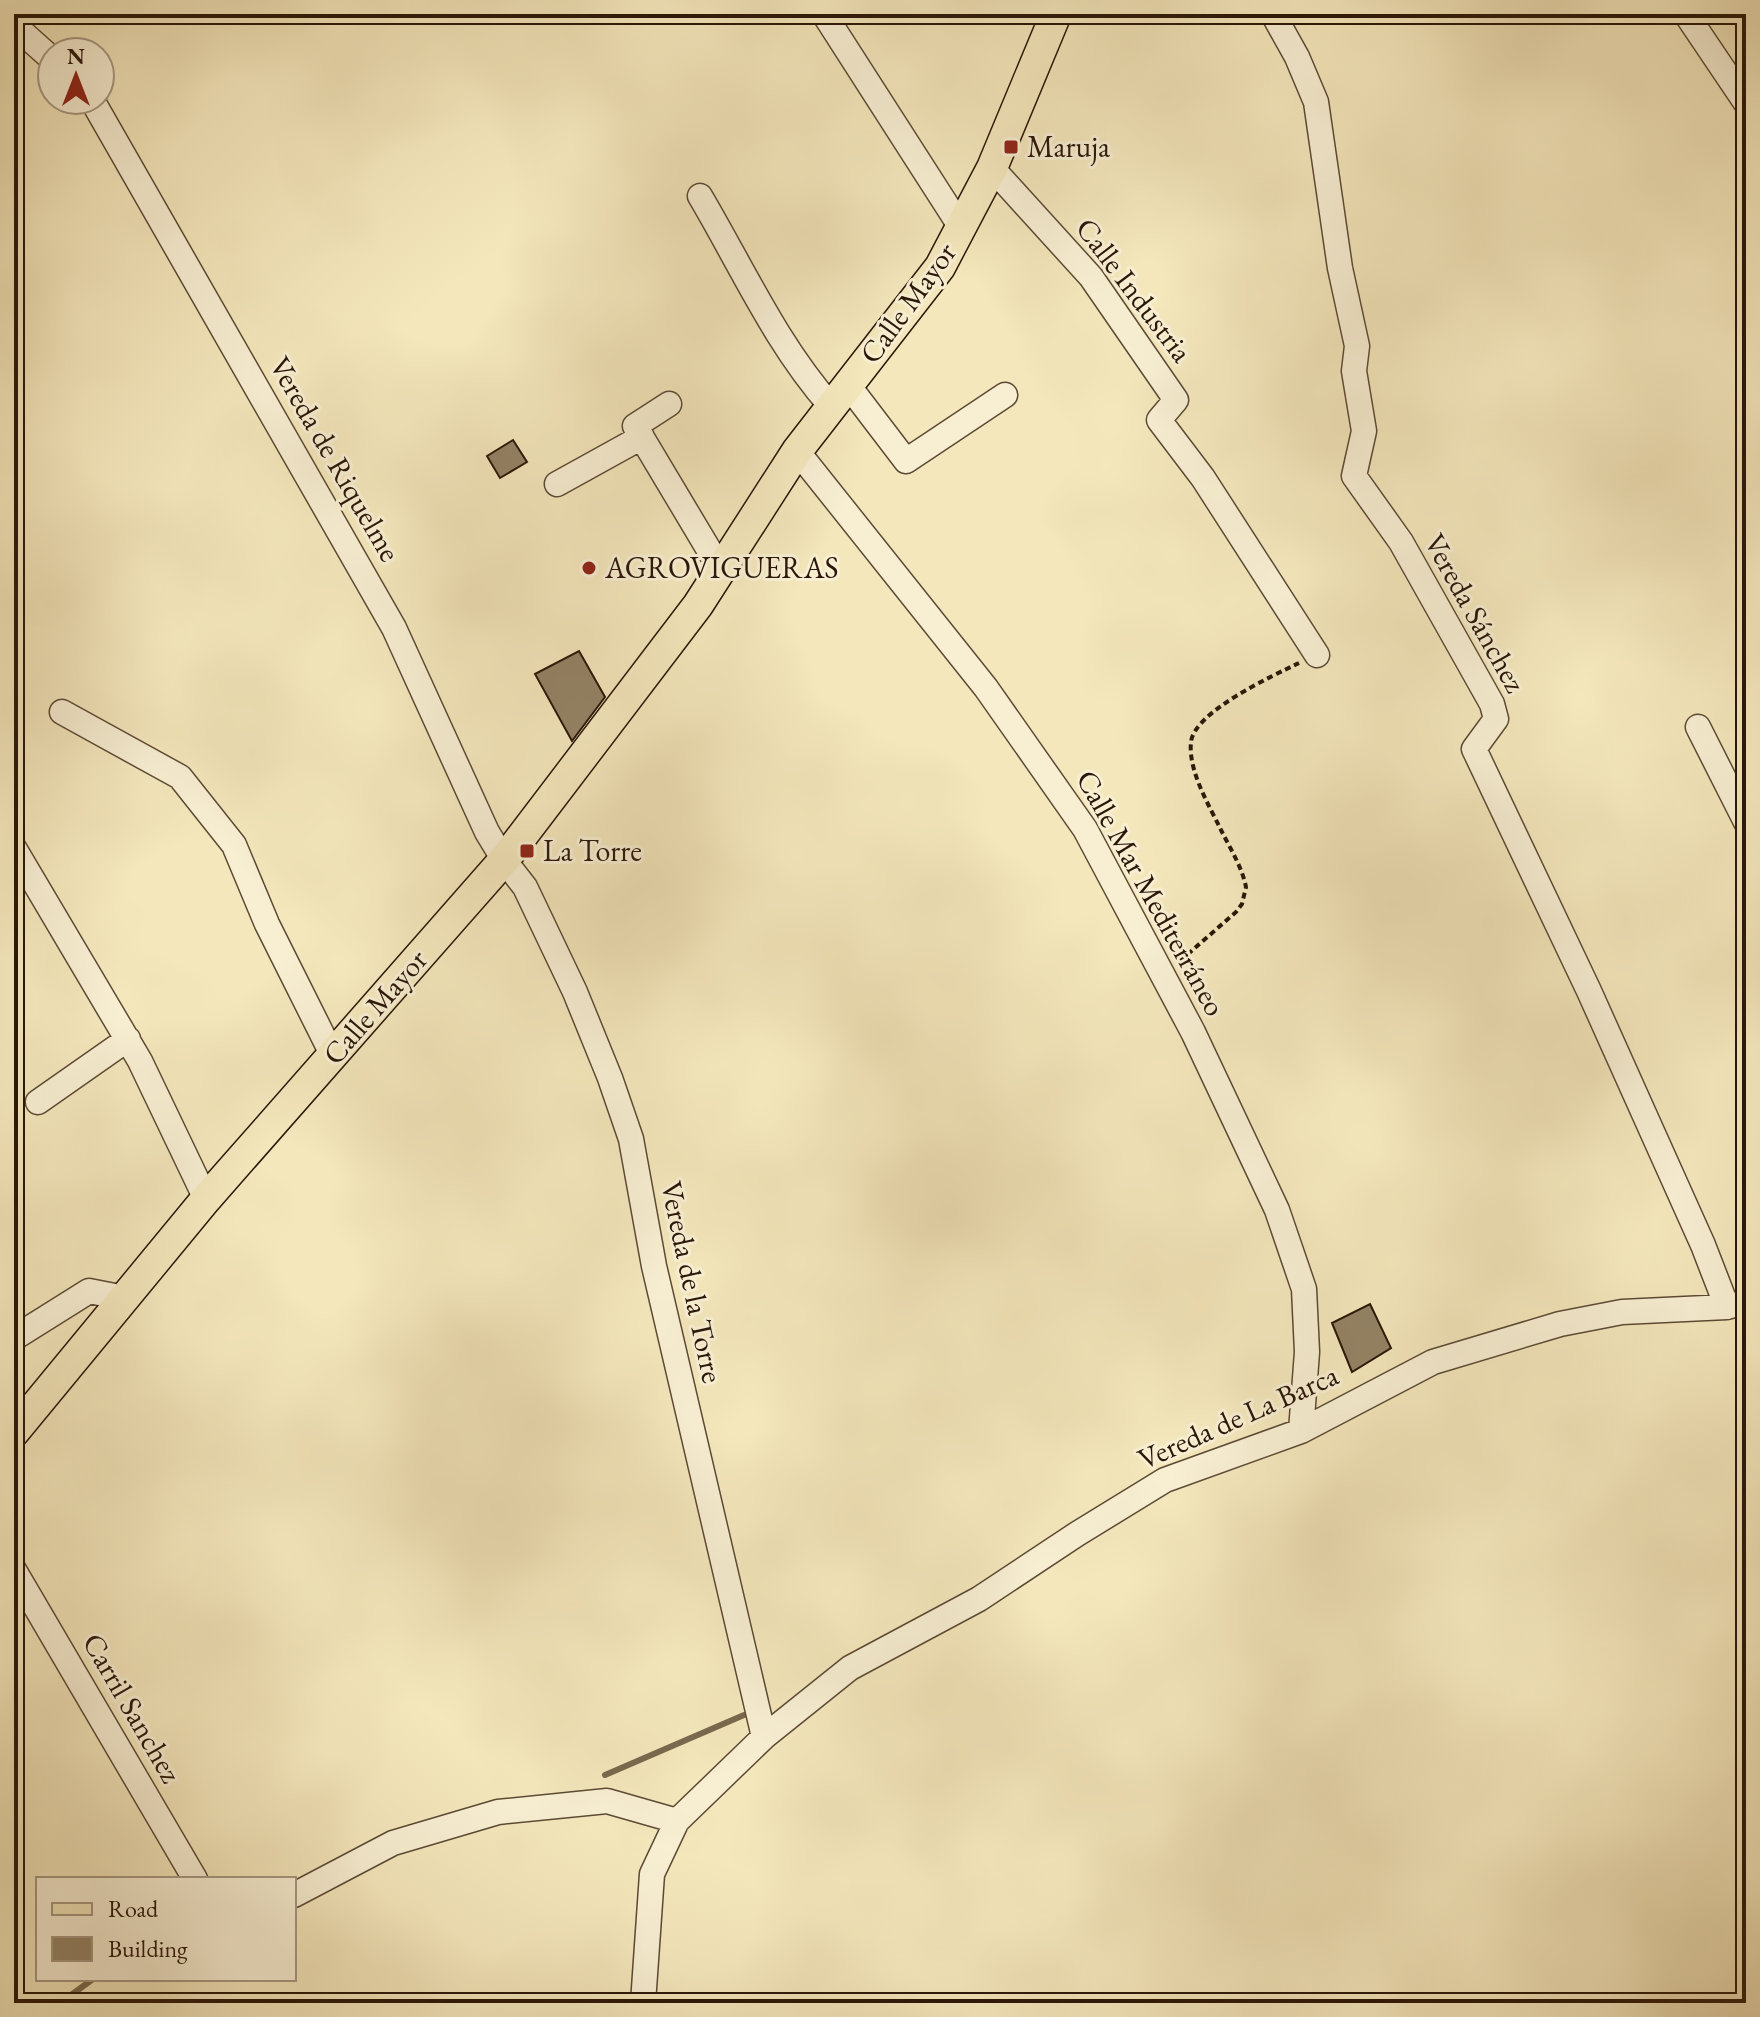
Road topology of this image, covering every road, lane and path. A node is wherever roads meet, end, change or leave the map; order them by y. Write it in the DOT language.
graph roads {
  1 [pos="824,14"];
  2 [pos="1056,14"];
  3 [pos="1273,14"];
  4 [pos="1686,14"];
  5 [pos="14,26"];
  6 [pos="36,45"];
  7 [pos="1746,103"];
  8 [pos="101,116"];
  9 [pos="992,168"];
  10 [pos="700,196"];
  11 [pos="962,229"];
  12 [pos="840,395"];
  13 [pos="1005,395"];
  14 [pos="669,404"];
  15 [pos="642,437"];
  16 [pos="797,451"];
  17 [pos="557,484"];
  18 [pos="721,570"];
  19 [pos="1317,655"];
  20 [pos="62,712"];
  21 [pos="1698,727"];
  22 [pos="1746,822"];
  23 [pos="14,848"];
  24 [pos="504,860"];
  25 [pos="1163,974"];
  26 [pos="128,1039"];
  27 [pos="332,1054"];
  28 [pos="38,1102"];
  29 [pos="206,1199"];
  30 [pos="125,1298"];
  31 [pos="1736,1304"];
  32 [pos="14,1338"];
  33 [pos="1301,1431"];
  34 [pos="14,1432"];
  35 [pos="14,1570"];
  36 [pos="764,1737"];
  37 [pos="677,1821"];
  38 [pos="194,1877"];
  39 [pos="296,1894"];
  40 [pos="643,2003"];
  1 -- 11 [label="street"];
  2 -- 9 [label="main road, Calle Mayor"];
  3 -- 31 [label="street, Vereda Sánchez"];
  4 -- 7 [label="street"];
  5 -- 6 [label="street"];
  8 -- 24 [label="street, Vereda de Riquelme"];
  9 -- 11 [label="main road, Calle Mayor"];
  9 -- 19 [label="street, Calle Industria"];
  10 -- 12 [label="street"];
  11 -- 12 [label="main road, Calle Mayor"];
  12 -- 13 [label="street"];
  12 -- 16 [label="main road, Calle Mayor"];
  14 -- 15 [label="street"];
  15 -- 17 [label="street"];
  15 -- 18 [label="street"];
  16 -- 18 [label="main road, Calle Mayor"];
  16 -- 25 [label="street, Calle Mar Mediterráneo"];
  18 -- 24 [label="main road, Calle Mayor"];
  19 -- 25 [label="path"];
  20 -- 27 [label="street"];
  21 -- 22 [label="street"];
  23 -- 26 [label="street"];
  24 -- 27 [label="main road, Calle Mayor"];
  24 -- 36 [label="street, Vereda de la Torre"];
  25 -- 33 [label="street, Calle Mar Mediterráneo"];
  26 -- 28 [label="street"];
  26 -- 29 [label="street"];
  27 -- 29 [label="main road, Calle Mayor"];
  29 -- 30 [label="main road, Calle Mayor"];
  30 -- 32 [label="street"];
  30 -- 34 [label="main road, Calle Mayor"];
  31 -- 33 [label="street, Vereda de La Barca"];
  33 -- 36 [label="street, Vereda de La Barca"];
  35 -- 38 [label="street, Carril Sanchez"];
  36 -- 37 [label="street, Vereda de La Barca"];
  37 -- 39 [label="street"];
  37 -- 40 [label="street"];
}
